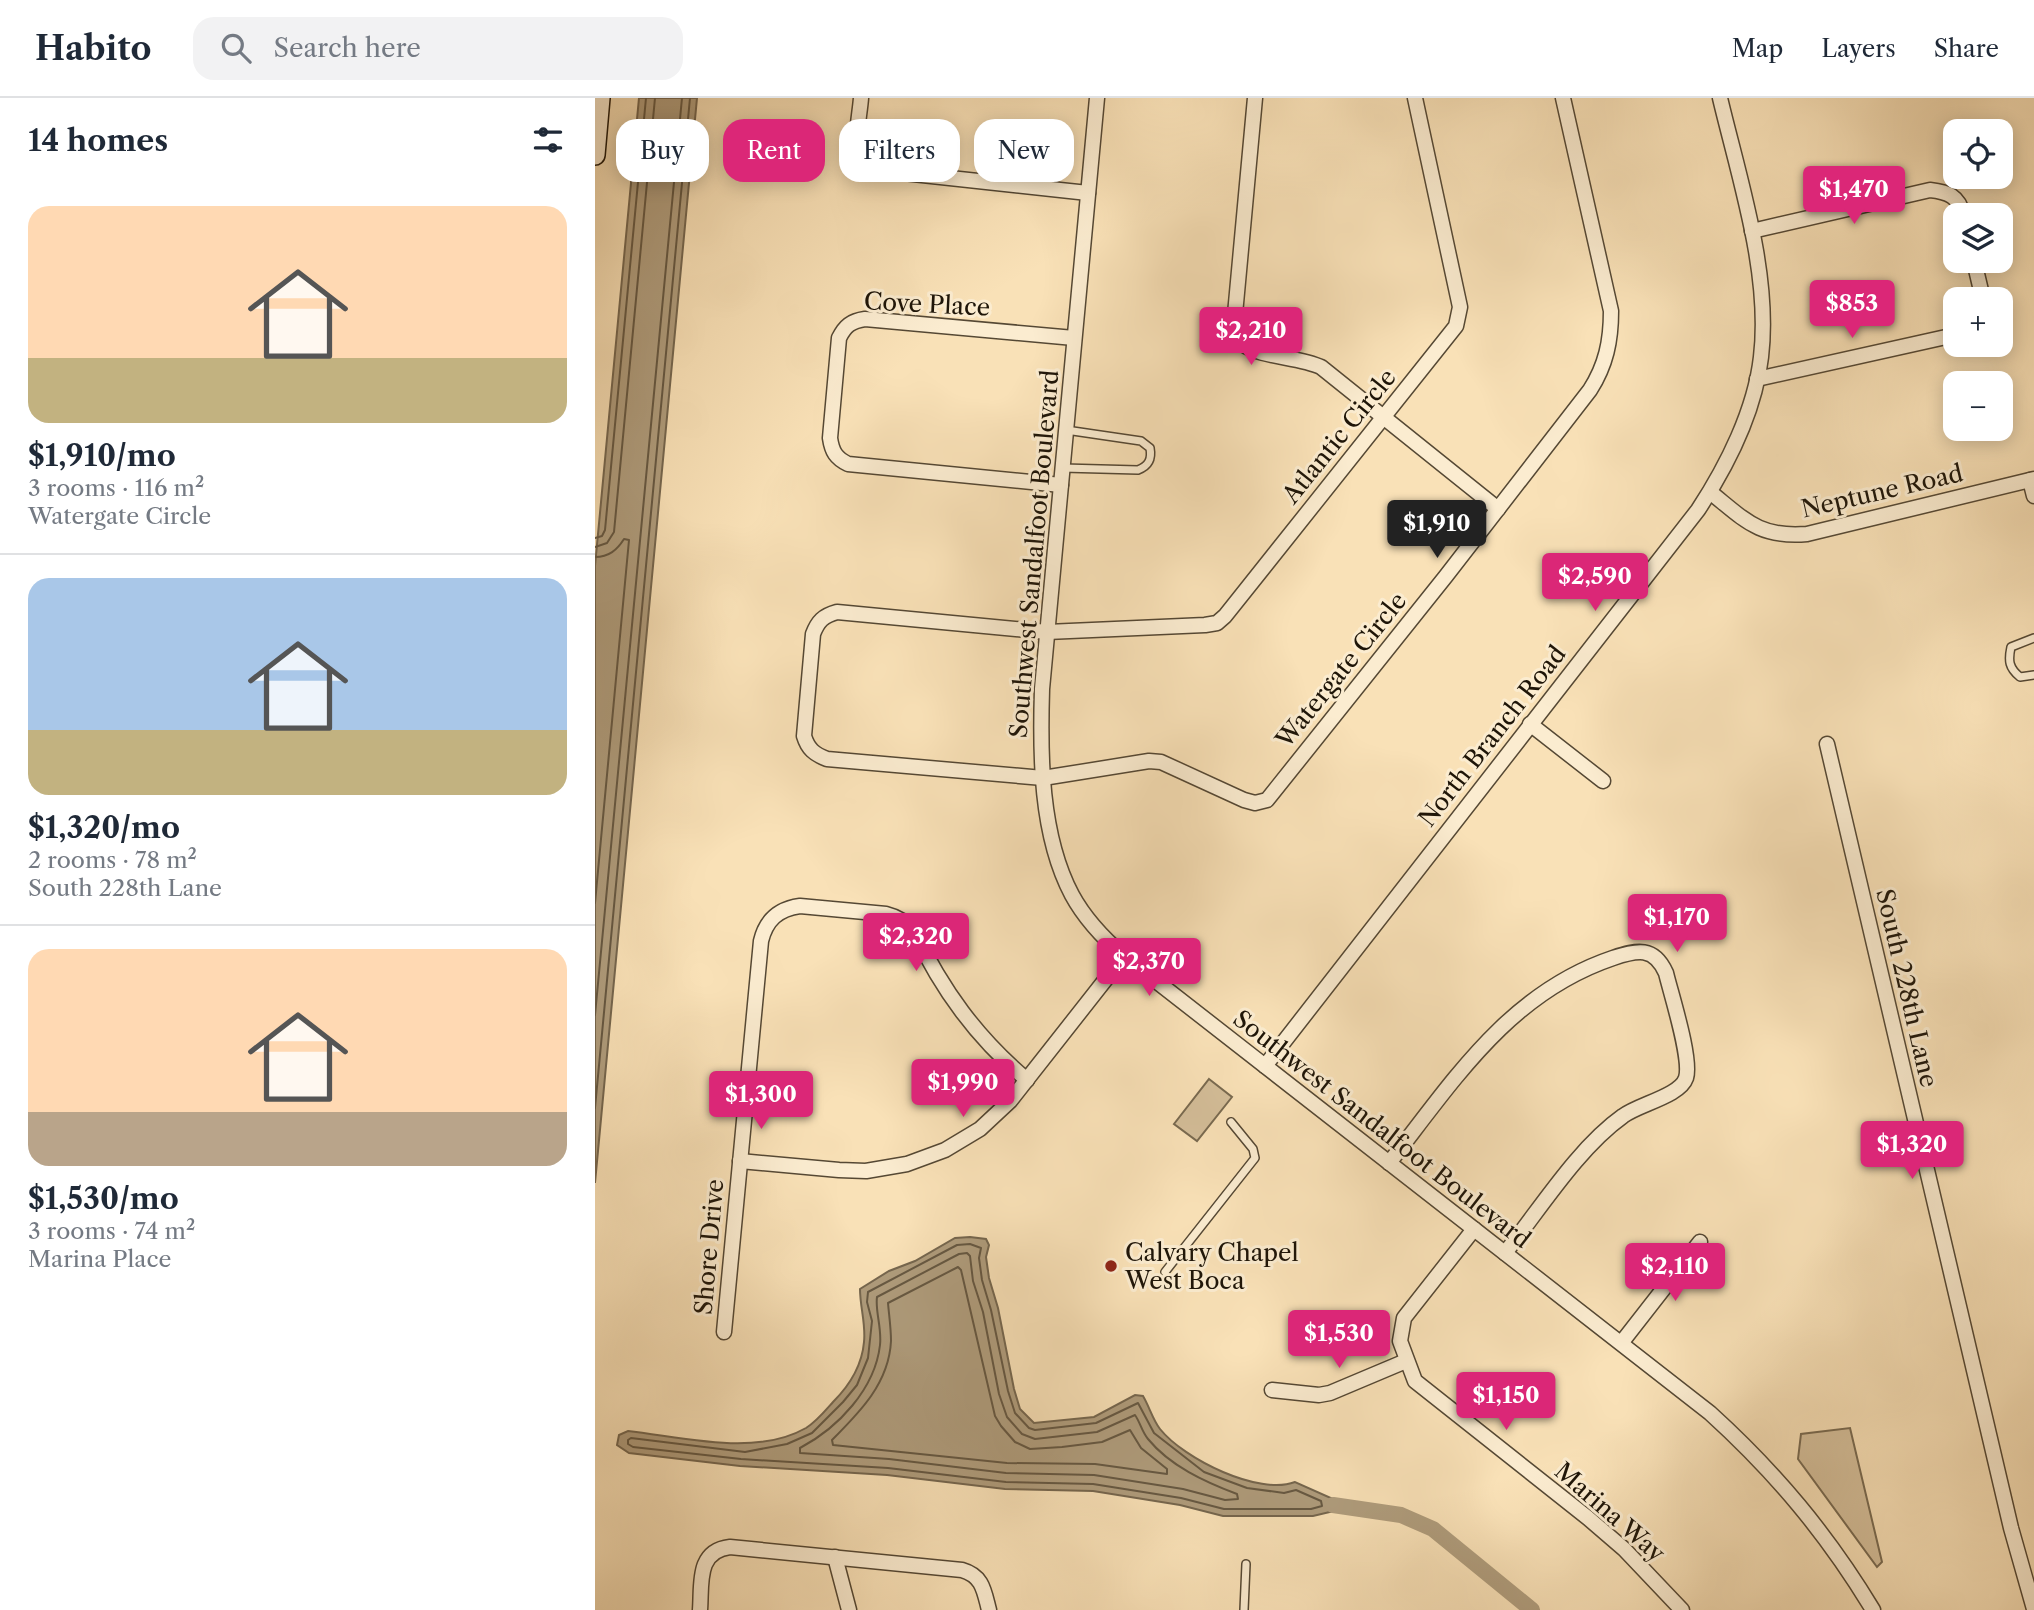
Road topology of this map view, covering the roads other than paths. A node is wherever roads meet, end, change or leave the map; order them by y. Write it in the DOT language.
graph roads {
  1 [pos="600,98"];
  2 [pos="861,98"];
  3 [pos="1097,98"];
  4 [pos="1255,98"];
  5 [pos="1415,98"];
  6 [pos="1563,98"];
  7 [pos="1720,98"];
  8 [pos="595,155"];
  9 [pos="1088,193"];
  10 [pos="1957,203"];
  11 [pos="1752,231"];
  12 [pos="1075,338"];
  13 [pos="1943,338"];
  14 [pos="1757,379"];
  15 [pos="1384,417"];
  16 [pos="1066,430"];
  17 [pos="1062,468"];
  18 [pos="2032,480"];
  19 [pos="1061,485"];
  20 [pos="1710,492"];
  21 [pos="2034,496"];
  22 [pos="1498,509"];
  23 [pos="1047,632"];
  24 [pos="2034,638"];
  25 [pos="2034,675"];
  26 [pos="1530,724"];
  27 [pos="1826,744"];
  28 [pos="1043,778"];
  29 [pos="1604,781"];
  30 [pos="1124,956"];
  31 [pos="1265,1066"];
  32 [pos="1027,1080"];
  33 [pos="1231,1122"];
  34 [pos="740,1161"];
  35 [pos="1389,1163"];
  36 [pos="1474,1229"];
  37 [pos="1700,1242"];
  38 [pos="1505,1254"];
  39 [pos="1165,1272"];
  40 [pos="724,1332"];
  41 [pos="1622,1342"];
  42 [pos="1406,1362"];
  43 [pos="1272,1390"];
  44 [pos="835,1557"];
  45 [pos="1246,1564"];
  46 [pos="2034,1609"];
  47 [pos="700,1610"];
  48 [pos="849,1610"];
  49 [pos="989,1610"];
  50 [pos="1244,1610"];
  51 [pos="1682,1610"];
  52 [pos="1873,1610"];
  1 -- 8 [label="main road"];
  2 -- 9 [label="street"];
  3 -- 9 [label="street, Southwest Sandalfoot Boulevard"];
  4 -- 15 [label="street"];
  5 -- 15 [label="street, Atlantic Circle"];
  6 -- 22 [label="street, Watergate Circle"];
  7 -- 11 [label="street, North Branch Road"];
  9 -- 12 [label="street, Southwest Sandalfoot Boulevard"];
  10 -- 11 [label="street"];
  11 -- 14 [label="street, North Branch Road"];
  12 -- 16 [label="street, Southwest Sandalfoot Boulevard"];
  12 -- 19 [label="street, Cove Place"];
  13 -- 14 [label="street"];
  14 -- 20 [label="street, North Branch Road"];
  15 -- 22 [label="street"];
  15 -- 23 [label="street, Atlantic Circle"];
  16 -- 17 [label="street, Southwest Sandalfoot Boulevard"];
  16 -- 17 [label="lane"];
  17 -- 19 [label="street, Southwest Sandalfoot Boulevard"];
  18 -- 20 [label="street, Neptune Road"];
  18 -- 21 [label="street"];
  19 -- 23 [label="street, Southwest Sandalfoot Boulevard"];
  20 -- 26 [label="street, North Branch Road"];
  22 -- 28 [label="street, Watergate Circle"];
  23 -- 28 [label="street, Southwest Sandalfoot Boulevard"];
  23 -- 28 [label="street, Atlantic Circle"];
  24 -- 25 [label="lane"];
  26 -- 29 [label="street"];
  26 -- 31 [label="street, North Branch Road"];
  27 -- 46 [label="street, South 228th Lane"];
  28 -- 30 [label="street, Southwest Sandalfoot Boulevard"];
  30 -- 31 [label="street, Southwest Sandalfoot Boulevard"];
  30 -- 32 [label="street"];
  31 -- 35 [label="street, Southwest Sandalfoot Boulevard"];
  32 -- 34 [label="street"];
  32 -- 34 [label="street, Shore Drive"];
  33 -- 39 [label="lane"];
  34 -- 40 [label="street, Shore Drive"];
  35 -- 36 [label="street, Southwest Sandalfoot Boulevard"];
  35 -- 38 [label="street"];
  36 -- 38 [label="street, Southwest Sandalfoot Boulevard"];
  36 -- 42 [label="street, Marina Way"];
  37 -- 41 [label="street"];
  38 -- 41 [label="street, Southwest Sandalfoot Boulevard"];
  41 -- 52 [label="street, Southwest Sandalfoot Boulevard"];
  42 -- 43 [label="street"];
  42 -- 51 [label="street, Marina Way"];
  44 -- 47 [label="street"];
  44 -- 48 [label="street"];
  44 -- 49 [label="street"];
  45 -- 50 [label="lane"];
}
